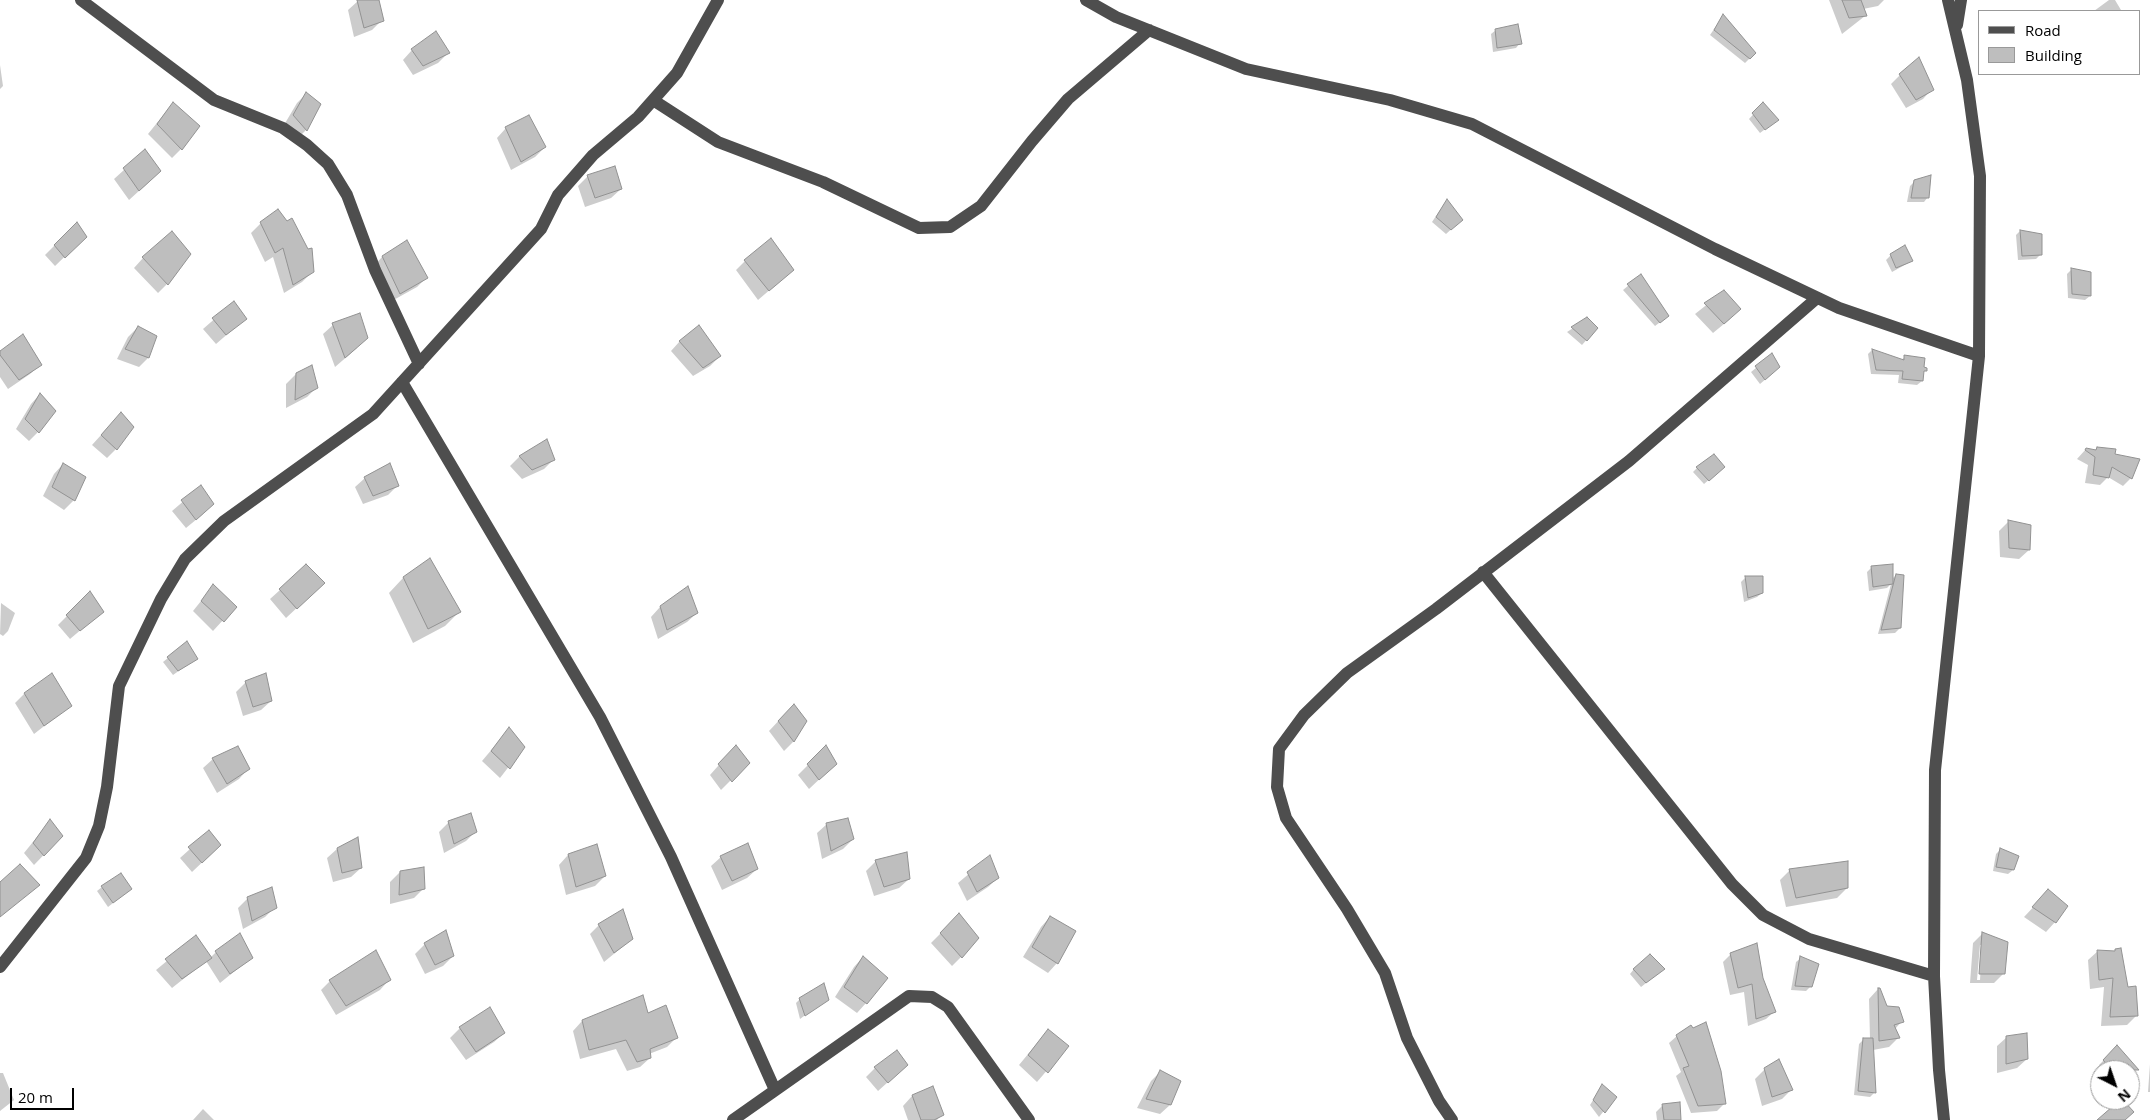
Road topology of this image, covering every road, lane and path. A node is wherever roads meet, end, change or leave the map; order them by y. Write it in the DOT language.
graph roads {
  1 [pos="80,0"];
  2 [pos="718,0"];
  3 [pos="1086,0"];
  4 [pos="1948,0"];
  5 [pos="1961,0"];
  6 [pos="1149,30"];
  7 [pos="1956,30"];
  8 [pos="653,100"];
  9 [pos="1817,298"];
  10 [pos="1979,356"];
  11 [pos="419,364"];
  12 [pos="402,382"];
  13 [pos="1484,572"];
  14 [pos="0,968"];
  15 [pos="1934,976"];
  16 [pos="776,1090"];
  17 [pos="733,1120"];
  18 [pos="1029,1120"];
  19 [pos="1452,1120"];
  20 [pos="1944,1120"];
  1 -- 11 [label="street"];
  2 -- 8 [label="street"];
  3 -- 6 [label="street"];
  4 -- 7 [label="street"];
  5 -- 7 [label="street"];
  6 -- 8 [label="street"];
  6 -- 9 [label="street"];
  7 -- 10 [label="street"];
  8 -- 11 [label="street"];
  9 -- 10 [label="street"];
  9 -- 13 [label="street"];
  10 -- 15 [label="street"];
  11 -- 12 [label="street"];
  12 -- 14 [label="street"];
  12 -- 16 [label="street"];
  13 -- 15 [label="street"];
  13 -- 19 [label="street"];
  15 -- 20 [label="street"];
  16 -- 17 [label="street"];
  16 -- 18 [label="street"];
}
